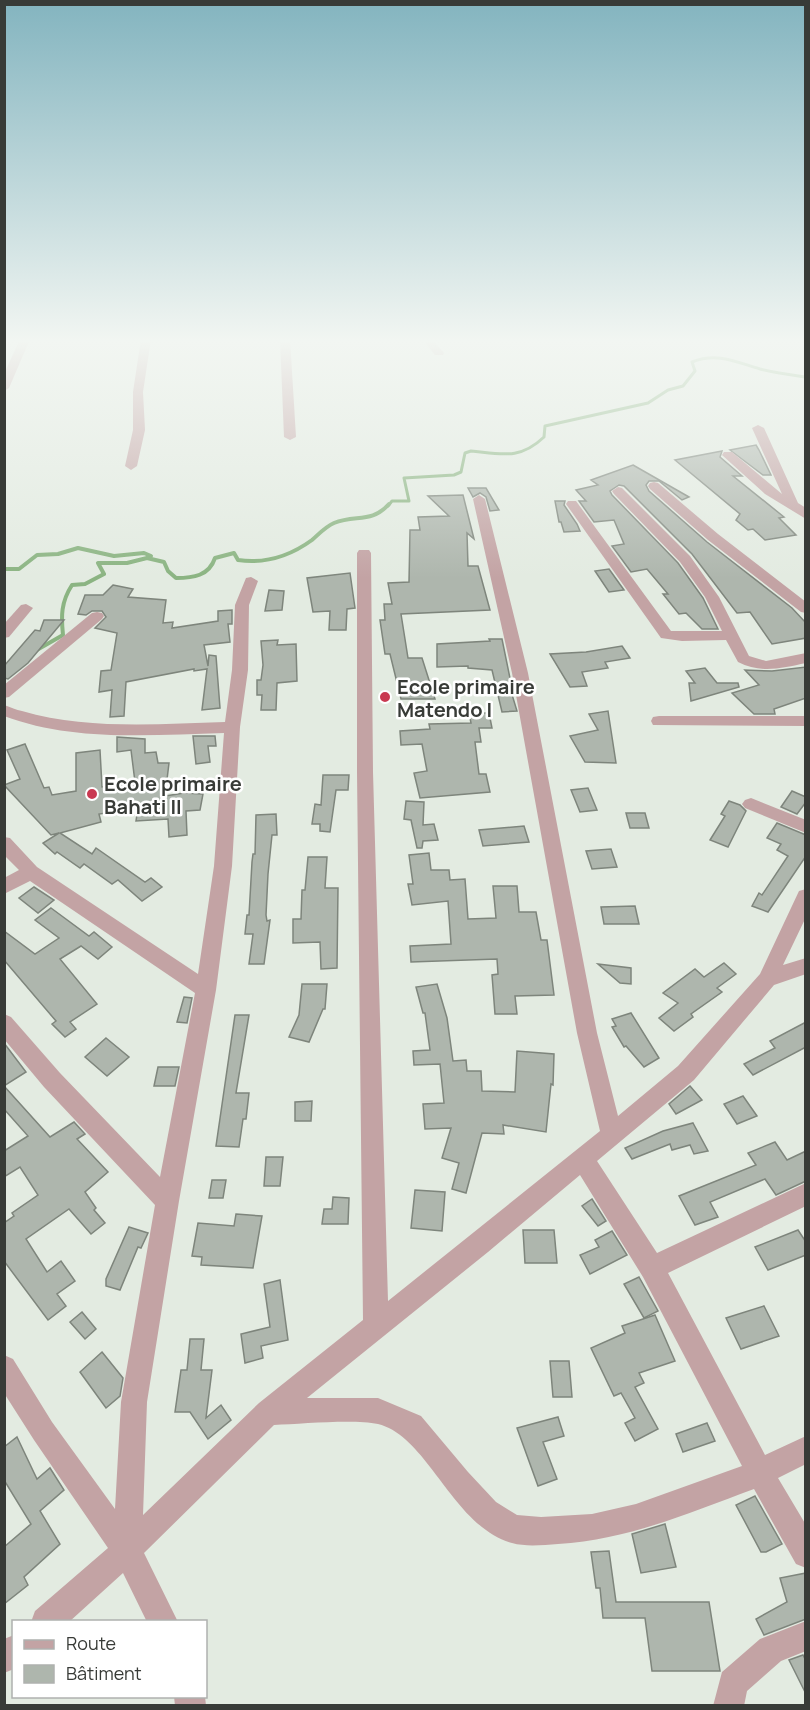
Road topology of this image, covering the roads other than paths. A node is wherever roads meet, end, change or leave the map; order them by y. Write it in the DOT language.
graph roads {
  1 [pos="139,419"];
  2 [pos="289,419"];
  3 [pos="758,428"];
  4 [pos="290,437"];
  5 [pos="728,455"];
  6 [pos="131,466"];
  7 [pos="654,486"];
  8 [pos="618,491"];
  9 [pos="479,500"];
  10 [pos="792,503"];
  11 [pos="572,504"];
  12 [pos="806,515"];
  13 [pos="364,553"];
  14 [pos="251,581"];
  15 [pos="26,608"];
  16 [pos="806,609"];
  17 [pos="97,616"];
  18 [pos="4,634"];
  19 [pos="730,635"];
  20 [pos="806,658"];
  21 [pos="4,693"];
  22 [pos="4,710"];
  23 [pos="659,721"];
  24 [pos="806,722"];
  25 [pos="232,727"];
  26 [pos="751,804"];
  27 [pos="806,827"];
  28 [pos="4,843"];
  29 [pos="31,872"];
  30 [pos="4,887"];
  31 [pos="806,896"];
  32 [pos="806,966"];
  33 [pos="767,979"];
  34 [pos="206,990"];
  35 [pos="4,1023"];
  36 [pos="612,1136"];
  37 [pos="583,1160"];
  38 [pos="806,1194"];
  39 [pos="167,1201"];
  40 [pos="652,1268"];
  41 [pos="376,1326"];
  42 [pos="4,1368"];
  43 [pos="268,1413"];
  44 [pos="806,1449"];
  45 [pos="760,1473"];
  46 [pos="127,1550"];
  47 [pos="806,1554"];
  48 [pos="48,1620"];
  49 [pos="162,1620"];
  50 [pos="806,1636"];
  51 [pos="728,1706"];
  1 -- 6 [label="street"];
  2 -- 4 [label="street"];
  3 -- 10 [label="street"];
  5 -- 10 [label="street"];
  7 -- 16 [label="street"];
  8 -- 19 [label="street"];
  9 -- 36 [label="street"];
  10 -- 12 [label="street"];
  11 -- 19 [label="street"];
  13 -- 41 [label="street"];
  14 -- 25 [label="street"];
  15 -- 18 [label="street"];
  17 -- 21 [label="street"];
  19 -- 20 [label="street"];
  22 -- 25 [label="street"];
  23 -- 24 [label="street"];
  25 -- 34 [label="street"];
  26 -- 27 [label="street"];
  28 -- 29 [label="street"];
  29 -- 30 [label="street"];
  29 -- 34 [label="street"];
  31 -- 33 [label="street"];
  32 -- 33 [label="street"];
  33 -- 36 [label="street"];
  34 -- 39 [label="street"];
  35 -- 39 [label="street"];
  36 -- 37 [label="street"];
  37 -- 40 [label="street"];
  37 -- 41 [label="street"];
  38 -- 40 [label="street"];
  39 -- 46 [label="street"];
  40 -- 45 [label="street"];
  41 -- 43 [label="street"];
  42 -- 46 [label="street"];
  43 -- 45 [label="street"];
  43 -- 46 [label="street"];
  44 -- 45 [label="street"];
  45 -- 47 [label="street"];
  46 -- 48 [label="street"];
  46 -- 49 [label="street"];
  50 -- 51 [label="street"];
}
